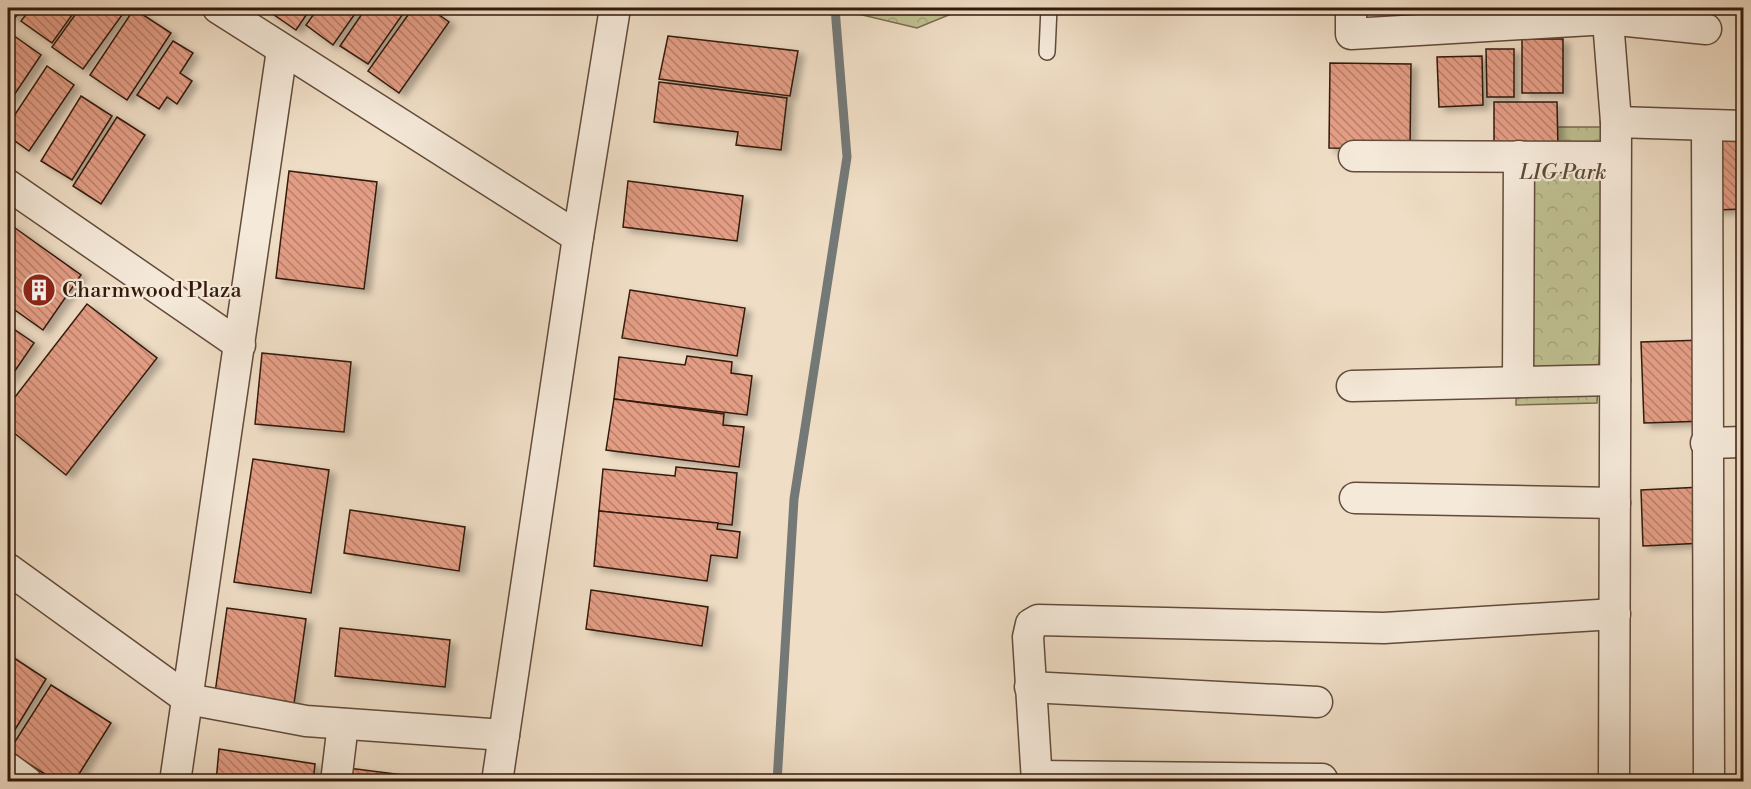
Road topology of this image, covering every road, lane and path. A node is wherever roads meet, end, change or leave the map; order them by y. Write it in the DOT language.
graph roads {
  1 [pos="218,8"];
  2 [pos="615,8"];
  3 [pos="1050,8"];
  4 [pos="1351,8"];
  5 [pos="1607,13"];
  6 [pos="1706,29"];
  7 [pos="282,50"];
  8 [pos="1047,52"];
  9 [pos="1616,122"];
  10 [pos="1707,126"];
  11 [pos="1743,126"];
  12 [pos="1354,156"];
  13 [pos="1519,156"];
  14 [pos="1615,157"];
  15 [pos="8,185"];
  16 [pos="578,237"];
  17 [pos="240,345"];
  18 [pos="1615,380"];
  19 [pos="1518,382"];
  20 [pos="1352,386"];
  21 [pos="1743,442"];
  22 [pos="1706,443"];
  23 [pos="1355,498"];
  24 [pos="1615,503"];
  25 [pos="8,569"];
  26 [pos="1615,614"];
  27 [pos="1030,687"];
  28 [pos="188,699"];
  29 [pos="1317,702"];
  30 [pos="343,724"];
  31 [pos="504,735"];
  32 [pos="8,768"];
  33 [pos="1037,779"];
  34 [pos="1322,779"];
  35 [pos="27,782"];
  36 [pos="175,782"];
  37 [pos="336,782"];
  38 [pos="497,782"];
  39 [pos="1614,782"];
  40 [pos="1709,782"];
  1 -- 7 [label="street"];
  2 -- 16 [label="street"];
  3 -- 8 [label="lane"];
  4 -- 5 [label="street"];
  5 -- 6 [label="street"];
  5 -- 9 [label="street"];
  7 -- 16 [label="street"];
  7 -- 17 [label="street"];
  9 -- 10 [label="street"];
  9 -- 14 [label="street"];
  10 -- 11 [label="street"];
  10 -- 22 [label="street"];
  12 -- 13 [label="street"];
  13 -- 14 [label="street"];
  13 -- 19 [label="street"];
  14 -- 18 [label="street"];
  15 -- 17 [label="street"];
  16 -- 31 [label="street"];
  17 -- 28 [label="street"];
  18 -- 19 [label="street"];
  18 -- 24 [label="street"];
  19 -- 20 [label="street"];
  21 -- 22 [label="street"];
  22 -- 40 [label="street"];
  23 -- 24 [label="street"];
  24 -- 26 [label="street"];
  25 -- 28 [label="street"];
  26 -- 27 [label="street"];
  26 -- 39 [label="street"];
  27 -- 29 [label="street"];
  27 -- 33 [label="street"];
  28 -- 30 [label="street"];
  28 -- 36 [label="street"];
  30 -- 31 [label="street"];
  30 -- 37 [label="street"];
  31 -- 38 [label="street"];
  32 -- 35 [label="street"];
  33 -- 34 [label="street"];
}
